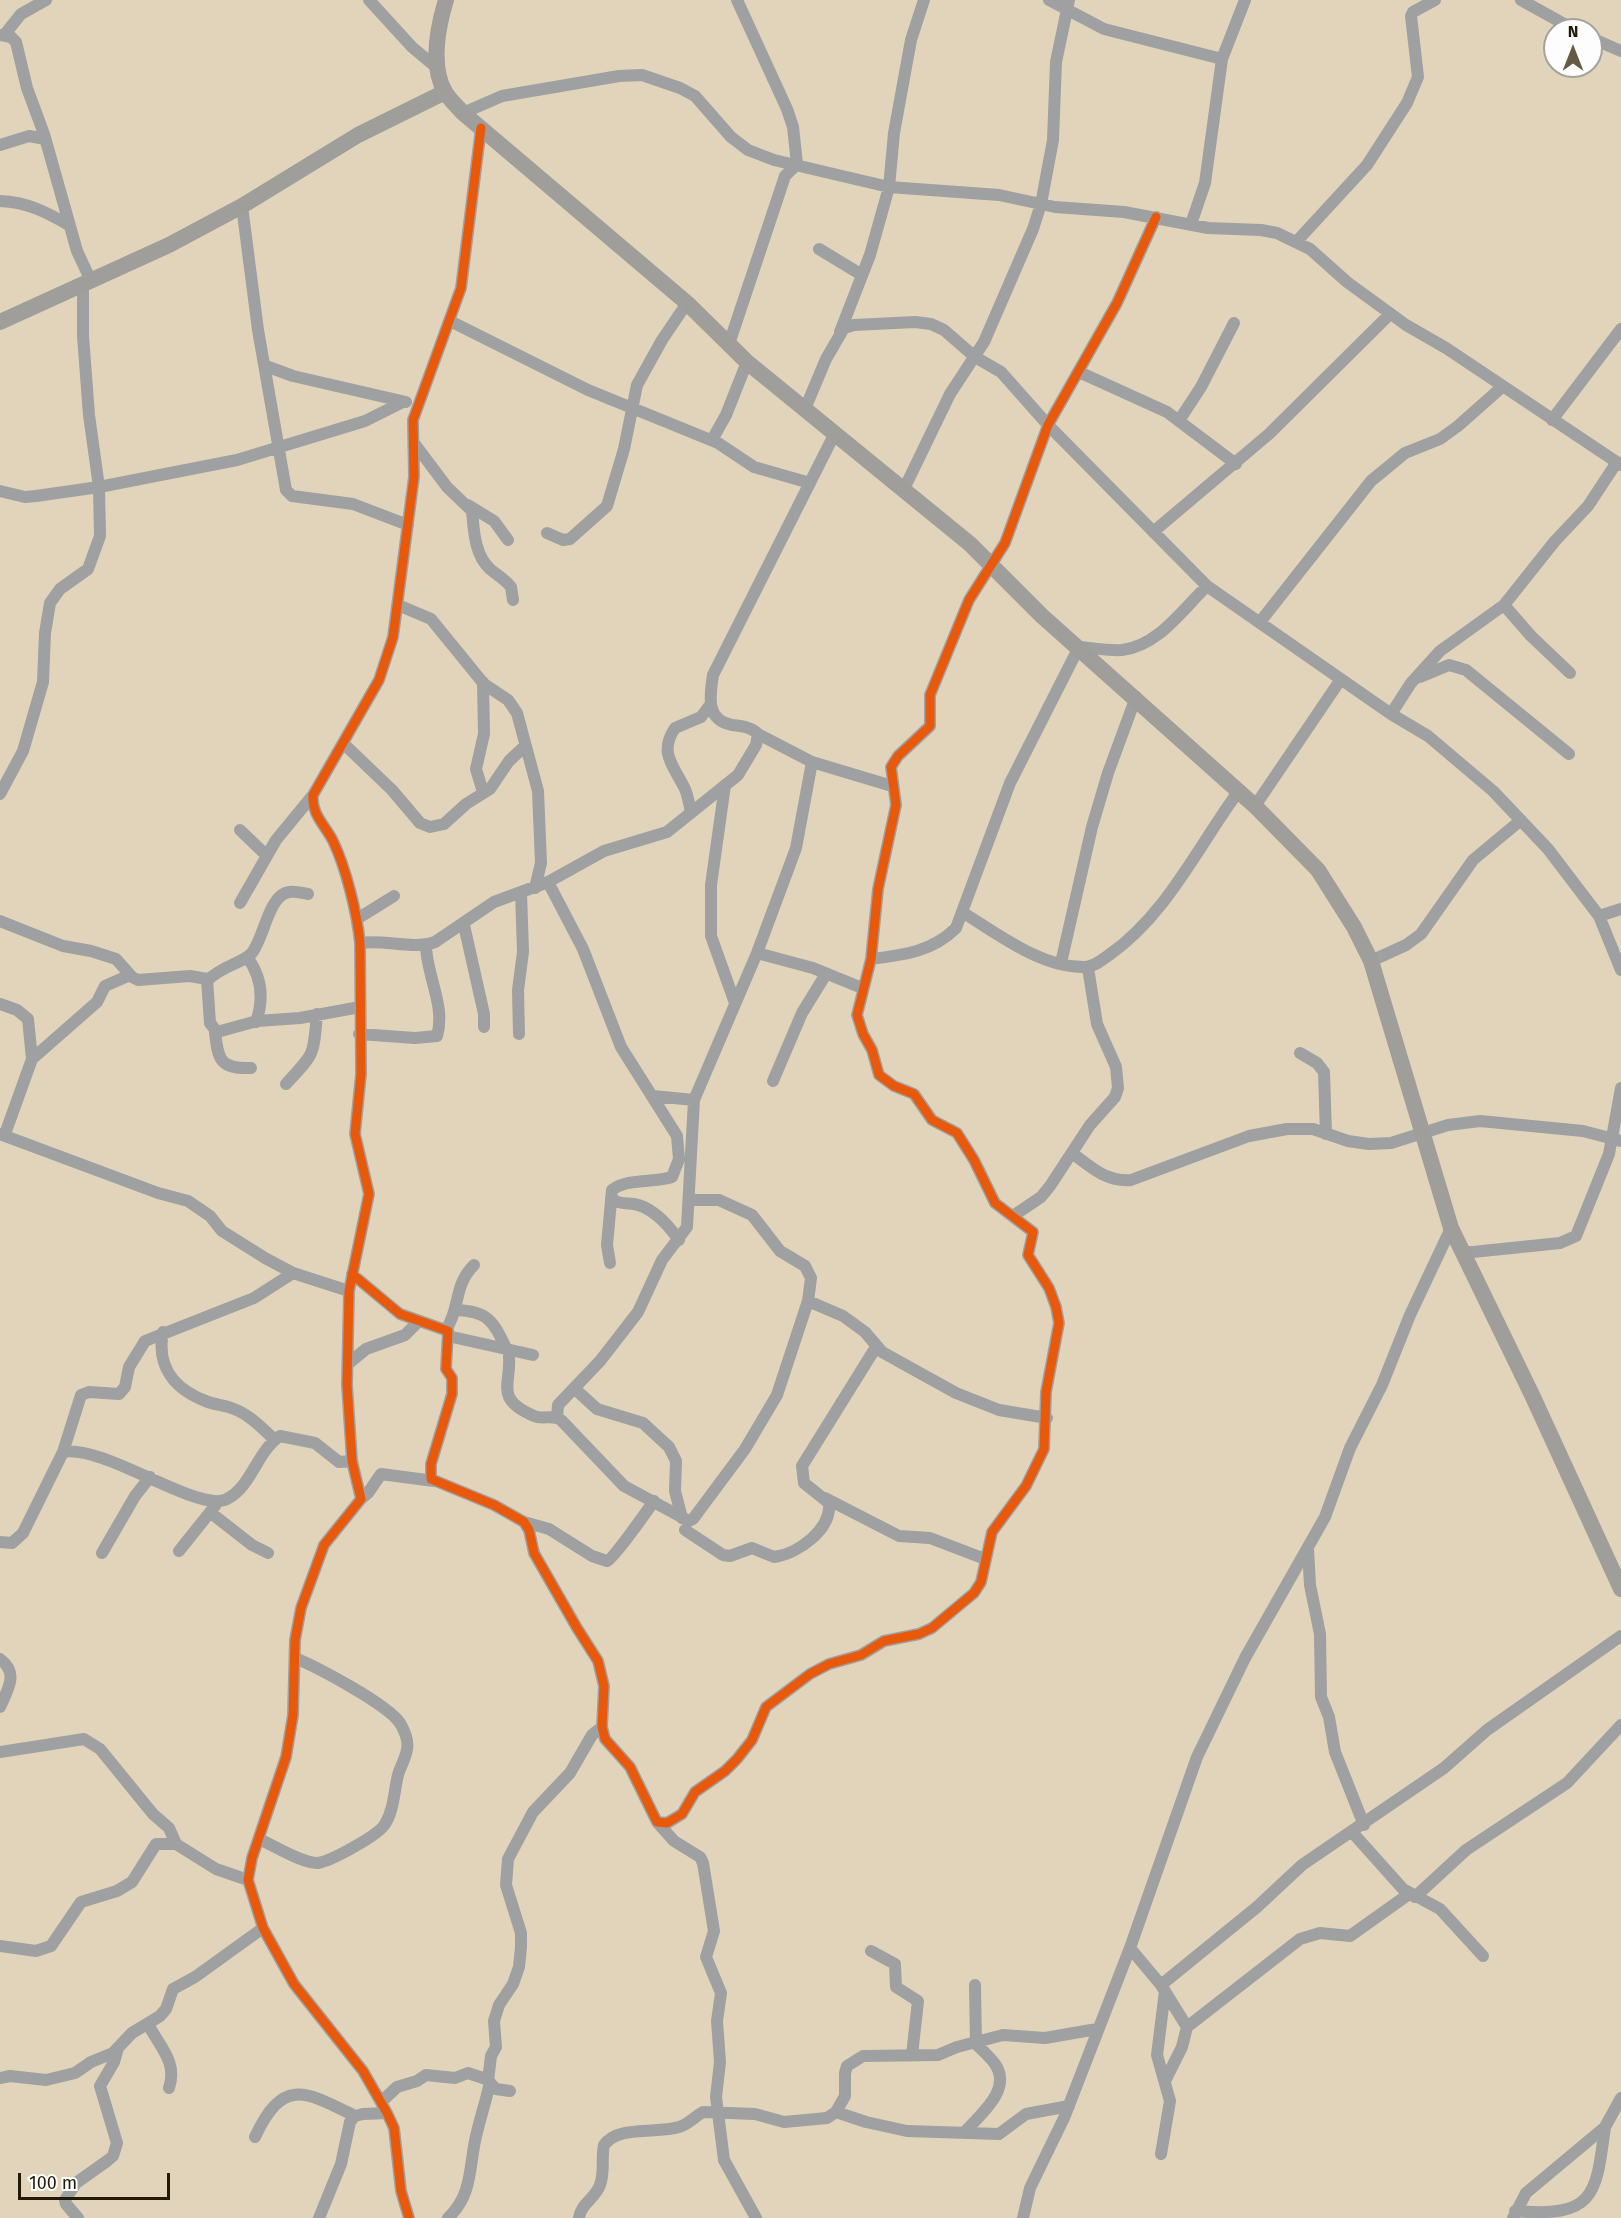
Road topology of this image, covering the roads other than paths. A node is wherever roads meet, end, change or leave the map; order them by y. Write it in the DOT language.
graph roads {
  1 [pos="46,0"];
  2 [pos="369,0"];
  3 [pos="446,0"];
  4 [pos="737,0"];
  5 [pos="924,0"];
  6 [pos="1049,0"];
  7 [pos="1245,0"];
  8 [pos="1435,0"];
  9 [pos="1521,0"];
  10 [pos="1068,4"];
  11 [pos="1553,18"];
  12 [pos="3,34"];
  13 [pos="1603,43"];
  14 [pos="1621,51"];
  15 [pos="1222,59"];
  16 [pos="437,68"];
  17 [pos="445,92"];
  18 [pos="463,113"];
  19 [pos="481,128"];
  20 [pos="45,139"];
  21 [pos="0,145"];
  22 [pos="796,164"];
  23 [pos="889,187"];
  24 [pos="0,201"];
  25 [pos="1041,204"];
  26 [pos="242,206"];
  27 [pos="1156,217"];
  28 [pos="1191,224"];
  29 [pos="69,225"];
  30 [pos="1297,241"];
  31 [pos="819,249"];
  32 [pos="862,275"];
  33 [pos="87,283"];
  34 [pos="687,303"];
  35 [pos="1390,314"];
  36 [pos="450,321"];
  37 [pos="0,322"];
  38 [pos="1234,323"];
  39 [pos="1621,329"];
  40 [pos="840,332"];
  41 [pos="729,345"];
  42 [pos="975,357"];
  43 [pos="747,362"];
  44 [pos="266,366"];
  45 [pos="1079,372"];
  46 [pos="1502,387"];
  47 [pos="403,402"];
  48 [pos="417,403"];
  49 [pos="632,408"];
  50 [pos="805,409"];
  51 [pos="1180,419"];
  52 [pos="1552,420"];
  53 [pos="1048,425"];
  54 [pos="835,434"];
  55 [pos="712,440"];
  56 [pos="414,443"];
  57 [pos="277,448"];
  58 [pos="1236,464"];
  59 [pos="1619,464"];
  60 [pos="810,483"];
  61 [pos="99,487"];
  62 [pos="904,489"];
  63 [pos="0,491"];
  64 [pos="468,505"];
  65 [pos="408,525"];
  66 [pos="1153,532"];
  67 [pos="547,533"];
  68 [pos="508,540"];
  69 [pos="991,565"];
  70 [pos="1207,586"];
  71 [pos="513,600"];
  72 [pos="398,605"];
  73 [pos="1504,605"];
  74 [pos="1260,622"];
  75 [pos="1079,647"];
  76 [pos="1570,673"];
  77 [pos="1341,679"];
  78 [pos="483,682"];
  79 [pos="1412,683"];
  80 [pos="1136,697"];
  81 [pos="710,705"];
  82 [pos="1392,714"];
  83 [pos="758,734"];
  84 [pos="344,744"];
  85 [pos="525,746"];
  86 [pos="1569,754"];
  87 [pos="812,762"];
  88 [pos="725,785"];
  89 [pos="892,786"];
  90 [pos="483,792"];
  91 [pos="1238,792"];
  92 [pos="0,794"];
  93 [pos="313,795"];
  94 [pos="1255,807"];
  95 [pos="691,812"];
  96 [pos="1521,820"];
  97 [pos="240,830"];
  98 [pos="266,855"];
  99 [pos="548,882"];
  100 [pos="535,888"];
  101 [pos="521,892"];
  102 [pos="308,894"];
  103 [pos="394,896"];
  104 [pos="240,903"];
  105 [pos="1621,909"];
  106 [pos="962,912"];
  107 [pos="1599,916"];
  108 [pos="357,919"];
  109 [pos="0,921"];
  110 [pos="464,925"];
  111 [pos="360,943"];
  112 [pos="426,945"];
  113 [pos="757,953"];
  114 [pos="248,957"];
  115 [pos="871,959"];
  116 [pos="1371,961"];
  117 [pos="1061,963"];
  118 [pos="1088,968"];
  119 [pos="1621,970"];
  120 [pos="826,974"];
  121 [pos="130,975"];
  122 [pos="208,981"];
  123 [pos="862,988"];
  124 [pos="735,1003"];
  125 [pos="0,1004"];
  126 [pos="360,1007"];
  127 [pos="317,1014"];
  128 [pos="256,1022"];
  129 [pos="484,1027"];
  130 [pos="215,1032"];
  131 [pos="359,1034"];
  132 [pos="519,1034"];
  133 [pos="1300,1053"];
  134 [pos="32,1059"];
  135 [pos="251,1068"];
  136 [pos="773,1081"];
  137 [pos="286,1084"];
  138 [pos="1621,1088"];
  139 [pos="653,1096"];
  140 [pos="694,1100"];
  141 [pos="3,1134"];
  142 [pos="1326,1134"];
  143 [pos="1420,1134"];
  144 [pos="1617,1140"];
  145 [pos="1072,1154"];
  146 [pos="611,1198"];
  147 [pos="689,1200"];
  148 [pos="1014,1216"];
  149 [pos="1451,1228"];
  150 [pos="679,1240"];
  151 [pos="1462,1253"];
  152 [pos="610,1263"];
  153 [pos="474,1265"];
  154 [pos="293,1273"];
  155 [pos="352,1274"];
  156 [pos="349,1291"];
  157 [pos="808,1301"];
  158 [pos="456,1310"];
  159 [pos="418,1322"];
  160 [pos="163,1332"];
  161 [pos="447,1333"];
  162 [pos="876,1347"];
  163 [pos="507,1349"];
  164 [pos="532,1355"];
  165 [pos="349,1363"];
  166 [pos="575,1389"];
  167 [pos="557,1417"];
  168 [pos="1047,1418"];
  169 [pos="275,1440"];
  170 [pos="63,1452"];
  171 [pos="352,1461"];
  172 [pos="150,1477"];
  173 [pos="434,1480"];
  174 [pos="824,1497"];
  175 [pos="361,1499"];
  176 [pos="654,1501"];
  177 [pos="214,1508"];
  178 [pos="524,1522"];
  179 [pos="683,1524"];
  180 [pos="0,1542"];
  181 [pos="1308,1548"];
  182 [pos="179,1551"];
  183 [pos="102,1553"];
  184 [pos="268,1553"];
  185 [pos="986,1558"];
  186 [pos="1621,1589"];
  187 [pos="1621,1636"];
  188 [pos="295,1658"];
  189 [pos="0,1659"];
  190 [pos="0,1707"];
  191 [pos="1621,1725"];
  192 [pos="602,1727"];
  193 [pos="0,1752"];
  194 [pos="657,1822"];
  195 [pos="1364,1824"];
  196 [pos="1352,1832"];
  197 [pos="259,1839"];
  198 [pos="176,1844"];
  199 [pos="248,1880"];
  200 [pos="1412,1896"];
  201 [pos="263,1928"];
  202 [pos="0,1946"];
  203 [pos="1130,1948"];
  204 [pos="872,1951"];
  205 [pos="1483,1956"];
  206 [pos="975,1985"];
  207 [pos="1163,1988"];
  208 [pos="148,2024"];
  209 [pos="1187,2027"];
  210 [pos="1097,2029"];
  211 [pos="976,2044"];
  212 [pos="118,2048"];
  213 [pos="912,2055"];
  214 [pos="0,2078"];
  215 [pos="1166,2079"];
  216 [pos="489,2082"];
  217 [pos="169,2088"];
  218 [pos="510,2091"];
  219 [pos="1621,2098"];
  220 [pos="1069,2106"];
  221 [pos="384,2107"];
  222 [pos="717,2112"];
  223 [pos="836,2112"];
  224 [pos="355,2116"];
  225 [pos="1605,2127"];
  226 [pos="965,2132"];
  227 [pos="255,2137"];
  228 [pos="1161,2154"];
  229 [pos="1513,2216"];
  230 [pos="78,2218"];
  231 [pos="319,2218"];
  232 [pos="409,2218"];
  233 [pos="448,2218"];
  234 [pos="579,2218"];
  235 [pos="756,2218"];
  236 [pos="1023,2218"];
  1 -- 12 [label="street"];
  2 -- 16 [label="street"];
  3 -- 16 [label="street"];
  4 -- 22 [label="street"];
  5 -- 23 [label="street"];
  6 -- 10 [label="street"];
  7 -- 15 [label="street"];
  8 -- 30 [label="street"];
  9 -- 11 [label="street"];
  10 -- 15 [label="street"];
  10 -- 25 [label="street"];
  12 -- 20 [label="street"];
  13 -- 14 [label="street"];
  15 -- 28 [label="street"];
  16 -- 17 [label="street"];
  17 -- 18 [label="street"];
  17 -- 26 [label="street"];
  18 -- 19 [label="street"];
  18 -- 22 [label="street"];
  19 -- 34 [label="street"];
  19 -- 36 [label="street"];
  20 -- 21 [label="street"];
  20 -- 29 [label="street"];
  22 -- 23 [label="street"];
  22 -- 41 [label="street"];
  23 -- 25 [label="street"];
  23 -- 32 [label="street"];
  24 -- 29 [label="street"];
  25 -- 27 [label="street"];
  25 -- 42 [label="street"];
  26 -- 33 [label="street"];
  26 -- 44 [label="street"];
  27 -- 28 [label="street"];
  27 -- 45 [label="street"];
  28 -- 30 [label="street"];
  29 -- 33 [label="street"];
  30 -- 35 [label="street"];
  31 -- 32 [label="street"];
  32 -- 40 [label="street"];
  33 -- 37 [label="street"];
  33 -- 61 [label="street"];
  34 -- 41 [label="street"];
  34 -- 49 [label="street"];
  35 -- 46 [label="street"];
  35 -- 58 [label="street"];
  36 -- 48 [label="street"];
  36 -- 49 [label="street"];
  38 -- 51 [label="street"];
  39 -- 52 [label="street"];
  40 -- 42 [label="street"];
  40 -- 50 [label="street"];
  41 -- 43 [label="street"];
  42 -- 53 [label="street"];
  42 -- 62 [label="street"];
  43 -- 50 [label="street"];
  43 -- 55 [label="street"];
  44 -- 47 [label="street"];
  44 -- 57 [label="street"];
  45 -- 51 [label="street"];
  45 -- 53 [label="street"];
  46 -- 52 [label="street"];
  46 -- 74 [label="street"];
  47 -- 48 [label="street"];
  47 -- 57 [label="street"];
  48 -- 56 [label="street"];
  49 -- 55 [label="street"];
  49 -- 67 [label="street"];
  50 -- 54 [label="street"];
  51 -- 58 [label="street"];
  52 -- 59 [label="street"];
  53 -- 66 [label="street"];
  53 -- 69 [label="street"];
  54 -- 60 [label="street"];
  54 -- 62 [label="street"];
  55 -- 60 [label="street"];
  56 -- 64 [label="street"];
  56 -- 65 [label="street"];
  57 -- 61 [label="street"];
  57 -- 65 [label="street"];
  58 -- 66 [label="street"];
  59 -- 73 [label="street"];
  60 -- 81 [label="street"];
  61 -- 63 [label="street"];
  61 -- 92 [label="street"];
  62 -- 69 [label="street"];
  64 -- 68 [label="street"];
  64 -- 71 [label="street"];
  65 -- 72 [label="street"];
  66 -- 70 [label="street"];
  69 -- 75 [label="street"];
  69 -- 89 [label="street"];
  70 -- 74 [label="street"];
  70 -- 75 [label="street"];
  72 -- 78 [label="street"];
  72 -- 84 [label="street"];
  73 -- 76 [label="street"];
  73 -- 79 [label="street"];
  74 -- 77 [label="street"];
  75 -- 80 [label="street"];
  75 -- 106 [label="street"];
  77 -- 82 [label="street"];
  77 -- 94 [label="street"];
  78 -- 85 [label="street"];
  78 -- 90 [label="street"];
  79 -- 82 [label="street"];
  79 -- 86 [label="street"];
  80 -- 91 [label="street"];
  80 -- 117 [label="street"];
  81 -- 83 [label="street"];
  81 -- 95 [label="street"];
  82 -- 96 [label="street"];
  83 -- 87 [label="street"];
  83 -- 88 [label="street"];
  84 -- 90 [label="street"];
  84 -- 93 [label="street"];
  85 -- 90 [label="street"];
  85 -- 100 [label="street"];
  87 -- 89 [label="street"];
  87 -- 113 [label="street"];
  88 -- 95 [label="street"];
  88 -- 124 [label="street"];
  89 -- 115 [label="street"];
  91 -- 94 [label="street"];
  91 -- 118 [label="street"];
  93 -- 98 [label="street"];
  93 -- 108 [label="street"];
  94 -- 116 [label="street"];
  95 -- 99 [label="street"];
  96 -- 107 [label="street"];
  96 -- 116 [label="street"];
  97 -- 98 [label="street"];
  98 -- 104 [label="street"];
  99 -- 100 [label="street"];
  99 -- 139 [label="street"];
  100 -- 101 [label="street"];
  101 -- 110 [label="street"];
  101 -- 132 [label="street"];
  102 -- 114 [label="street"];
  103 -- 108 [label="street"];
  105 -- 107 [label="street"];
  106 -- 115 [label="street"];
  106 -- 117 [label="street"];
  107 -- 119 [label="street"];
  108 -- 111 [label="street"];
  109 -- 121 [label="street"];
  110 -- 112 [label="street"];
  110 -- 129 [label="street"];
  111 -- 112 [label="street"];
  111 -- 126 [label="street"];
  112 -- 131 [label="street"];
  113 -- 120 [label="street"];
  113 -- 124 [label="street"];
  114 -- 122 [label="street"];
  114 -- 128 [label="street"];
  115 -- 123 [label="street"];
  116 -- 143 [label="street"];
  117 -- 118 [label="street"];
  118 -- 145 [label="street"];
  120 -- 123 [label="street"];
  120 -- 136 [label="street"];
  121 -- 122 [label="street"];
  121 -- 134 [label="street"];
  122 -- 130 [label="street"];
  123 -- 148 [label="street"];
  124 -- 140 [label="street"];
  125 -- 134 [label="street"];
  126 -- 127 [label="street"];
  126 -- 131 [label="street"];
  127 -- 128 [label="street"];
  127 -- 137 [label="street"];
  128 -- 130 [label="street"];
  130 -- 135 [label="street"];
  131 -- 155 [label="street"];
  133 -- 142 [label="street"];
  134 -- 141 [label="street"];
  138 -- 144 [label="street"];
  139 -- 140 [label="street"];
  139 -- 146 [label="street"];
  140 -- 147 [label="street"];
  141 -- 154 [label="street"];
  142 -- 143 [label="street"];
  142 -- 145 [label="street"];
  143 -- 144 [label="street"];
  143 -- 149 [label="street"];
  144 -- 151 [label="street"];
  145 -- 148 [label="street"];
  146 -- 150 [label="street"];
  146 -- 152 [label="street"];
  147 -- 150 [label="street"];
  147 -- 157 [label="street"];
  148 -- 168 [label="street"];
  149 -- 151 [label="street"];
  149 -- 181 [label="street"];
  150 -- 166 [label="street"];
  151 -- 186 [label="street"];
  153 -- 158 [label="street"];
  154 -- 156 [label="street"];
  154 -- 160 [label="street"];
  155 -- 156 [label="street"];
  155 -- 159 [label="street"];
  156 -- 165 [label="street"];
  157 -- 162 [label="street"];
  157 -- 179 [label="street"];
  158 -- 161 [label="street"];
  158 -- 163 [label="street"];
  159 -- 161 [label="street"];
  159 -- 165 [label="street"];
  160 -- 169 [label="street"];
  160 -- 170 [label="street"];
  161 -- 163 [label="street"];
  161 -- 173 [label="street"];
  162 -- 168 [label="street"];
  162 -- 174 [label="street"];
  163 -- 164 [label="street"];
  163 -- 167 [label="street"];
  165 -- 171 [label="street"];
  166 -- 167 [label="street"];
  166 -- 179 [label="street"];
  167 -- 176 [label="street"];
  168 -- 185 [label="street"];
  169 -- 171 [label="street"];
  169 -- 177 [label="street"];
  170 -- 172 [label="street"];
  170 -- 180 [label="street"];
  171 -- 175 [label="street"];
  172 -- 177 [label="street"];
  172 -- 183 [label="street"];
  173 -- 175 [label="street"];
  173 -- 178 [label="street"];
  174 -- 179 [label="street"];
  174 -- 185 [label="street"];
  175 -- 188 [label="street"];
  176 -- 178 [label="street"];
  176 -- 179 [label="street"];
  177 -- 182 [label="street"];
  177 -- 184 [label="street"];
  178 -- 192 [label="street"];
  181 -- 195 [label="street"];
  181 -- 203 [label="street"];
  185 -- 194 [label="street"];
  187 -- 195 [label="street"];
  188 -- 197 [label="street"];
  188 -- 197 [label="street"];
  189 -- 190 [label="street"];
  191 -- 200 [label="street"];
  192 -- 194 [label="street"];
  192 -- 216 [label="street"];
  193 -- 198 [label="street"];
  194 -- 222 [label="street"];
  195 -- 196 [label="street"];
  196 -- 200 [label="street"];
  196 -- 207 [label="street"];
  197 -- 199 [label="street"];
  198 -- 199 [label="street"];
  198 -- 202 [label="street"];
  199 -- 201 [label="street"];
  200 -- 205 [label="street"];
  200 -- 209 [label="street"];
  201 -- 208 [label="street"];
  201 -- 221 [label="street"];
  203 -- 207 [label="street"];
  203 -- 210 [label="street"];
  204 -- 213 [label="street"];
  206 -- 211 [label="street"];
  207 -- 209 [label="street"];
  207 -- 215 [label="street"];
  208 -- 212 [label="street"];
  208 -- 217 [label="street"];
  209 -- 215 [label="street"];
  210 -- 211 [label="street"];
  210 -- 220 [label="street"];
  211 -- 213 [label="street"];
  211 -- 226 [label="street"];
  212 -- 214 [label="street"];
  212 -- 230 [label="street"];
  213 -- 223 [label="street"];
  215 -- 228 [label="street"];
  216 -- 218 [label="street"];
  216 -- 221 [label="street"];
  216 -- 233 [label="street"];
  219 -- 225 [label="street"];
  220 -- 226 [label="street"];
  220 -- 236 [label="street"];
  221 -- 224 [label="street"];
  221 -- 232 [label="street"];
  222 -- 223 [label="street"];
  222 -- 234 [label="street"];
  222 -- 235 [label="street"];
  223 -- 226 [label="street"];
  224 -- 227 [label="street"];
  224 -- 231 [label="street"];
  225 -- 229 [label="street"];
  225 -- 229 [label="street"];
}
